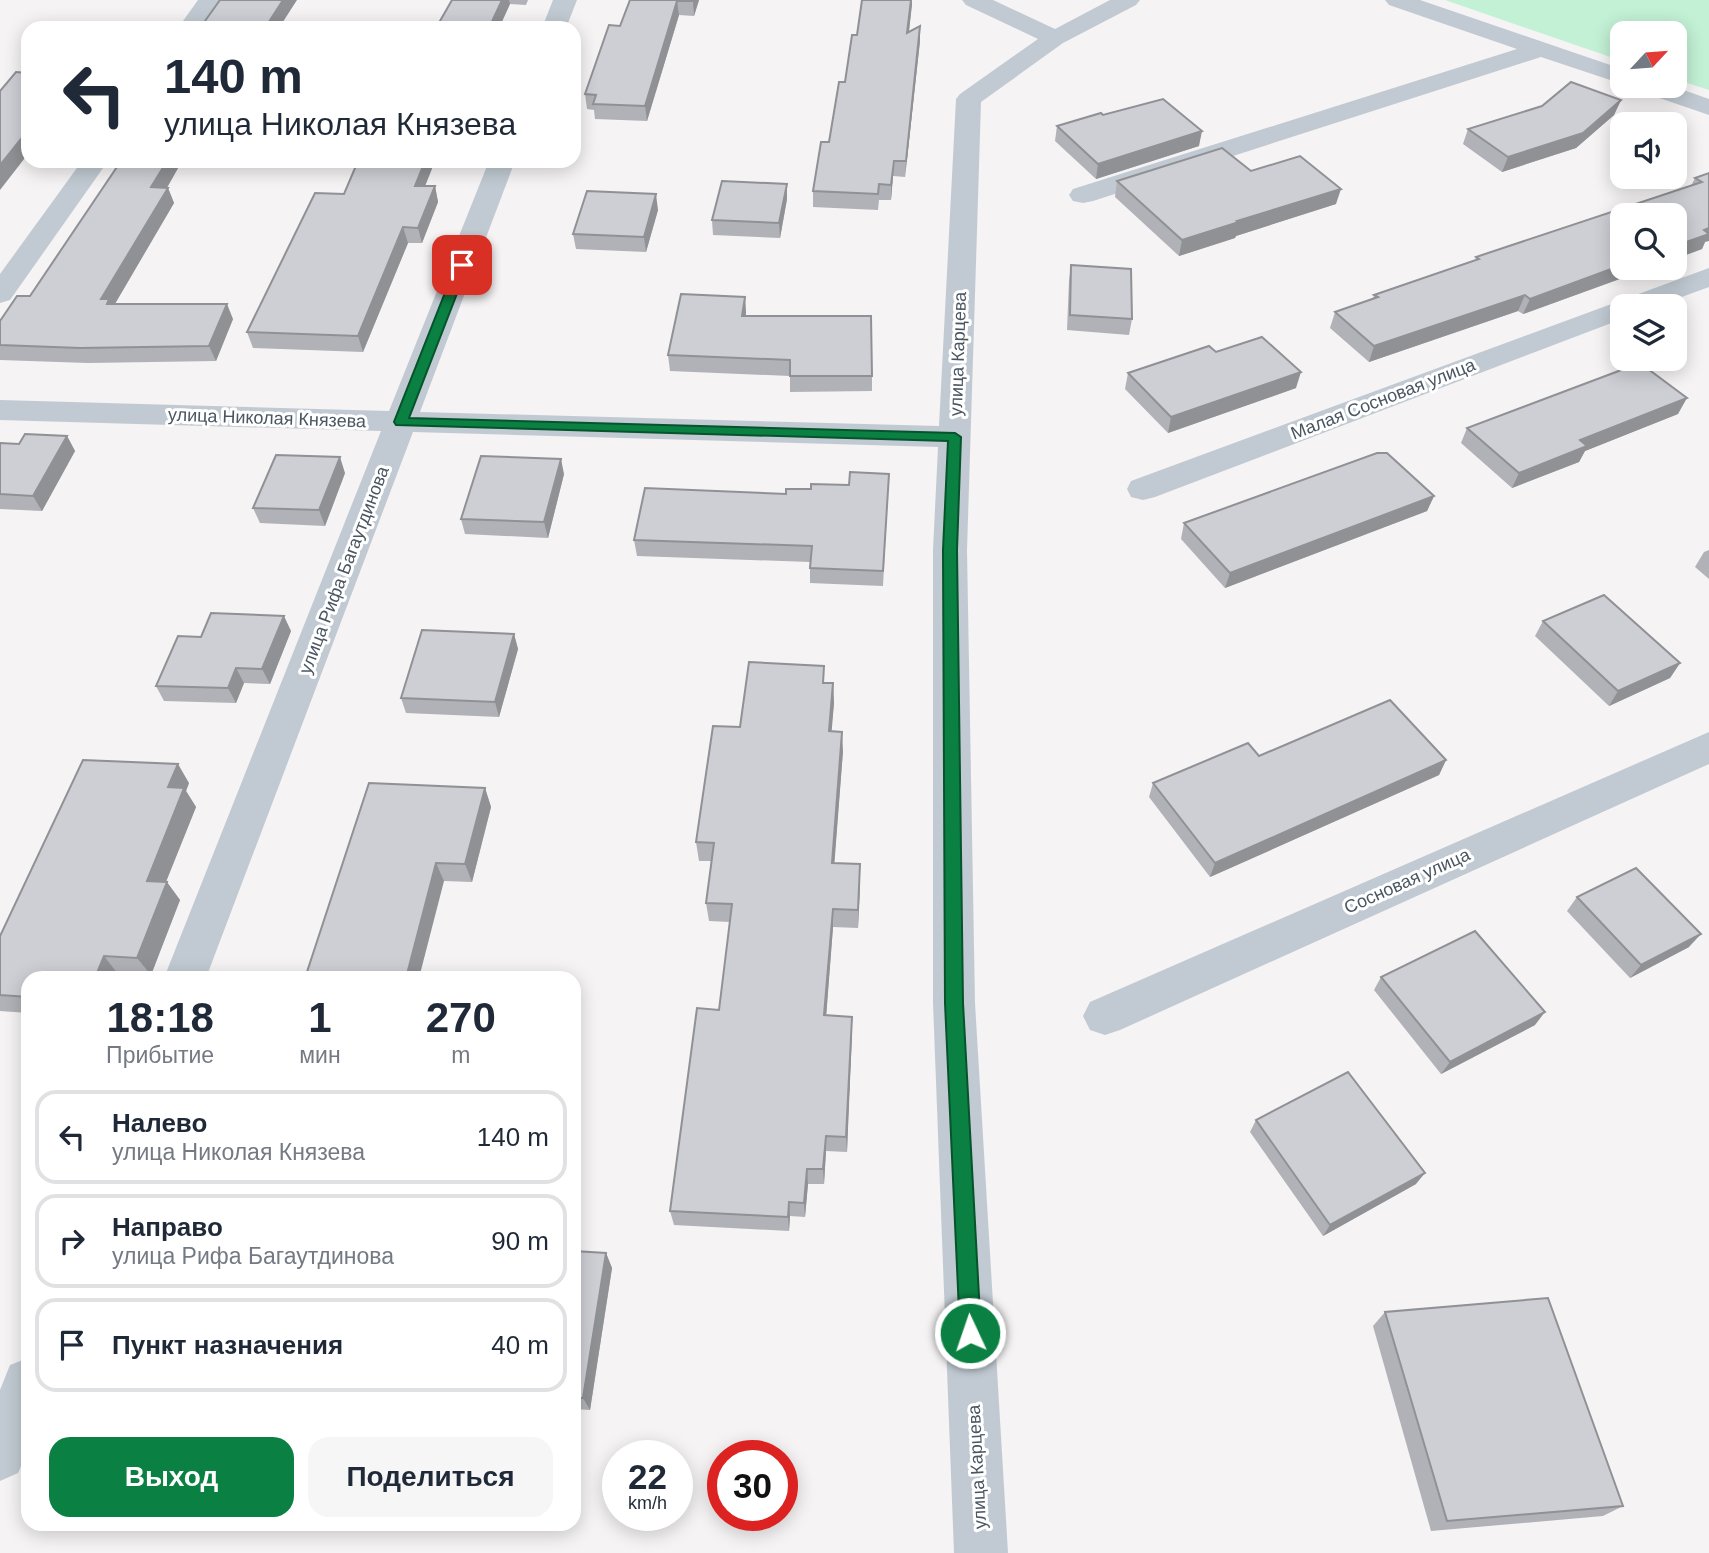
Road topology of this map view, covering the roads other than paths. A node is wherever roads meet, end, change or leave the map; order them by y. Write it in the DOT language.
graph roads {
  1 [pos="210,0"];
  2 [pos="565,0"];
  3 [pos="974,0"];
  4 [pos="1128,0"];
  5 [pos="1397,0"];
  6 [pos="195,21"];
  7 [pos="557,21"];
  8 [pos="1055,38"];
  9 [pos="1543,49"];
  10 [pos="1610,73"];
  11 [pos="1683,98"];
  12 [pos="1709,107"];
  13 [pos="90,168"];
  14 [pos="499,168"];
  15 [pos="1083,195"];
  16 [pos="1709,276"];
  17 [pos="0,294"];
  18 [pos="1662,294"];
  19 [pos="1610,314"];
  20 [pos="0,410"];
  21 [pos="401,422"];
  22 [pos="955,437"];
  23 [pos="1143,489"];
  24 [pos="1709,747"];
  25 [pos="188,971"];
  26 [pos="1105,1016"];
  27 [pos="21,1401"];
  28 [pos="0,1455"];
  29 [pos="981,1553"];
  1 -- 6 [label="street"];
  2 -- 7 [label="street"];
  3 -- 8 [label="street"];
  4 -- 8 [label="street, улица Карцева"];
  5 -- 9 [label="street"];
  8 -- 22 [label="street, улица Карцева"];
  9 -- 10 [label="street"];
  9 -- 15 [label="street"];
  11 -- 12 [label="street"];
  13 -- 17 [label="street"];
  14 -- 21 [label="street, улица Рифа Багаутдинова"];
  16 -- 18 [label="street"];
  19 -- 23 [label="street, Малая Сосновая улица"];
  20 -- 21 [label="street, улица Николая Князева"];
  21 -- 22 [label="street, улица Николая Князева"];
  21 -- 25 [label="street, улица Рифа Багаутдинова"];
  22 -- 29 [label="street, улица Карцева"];
  24 -- 26 [label="street, Сосновая улица"];
  27 -- 28 [label="street"];
}
